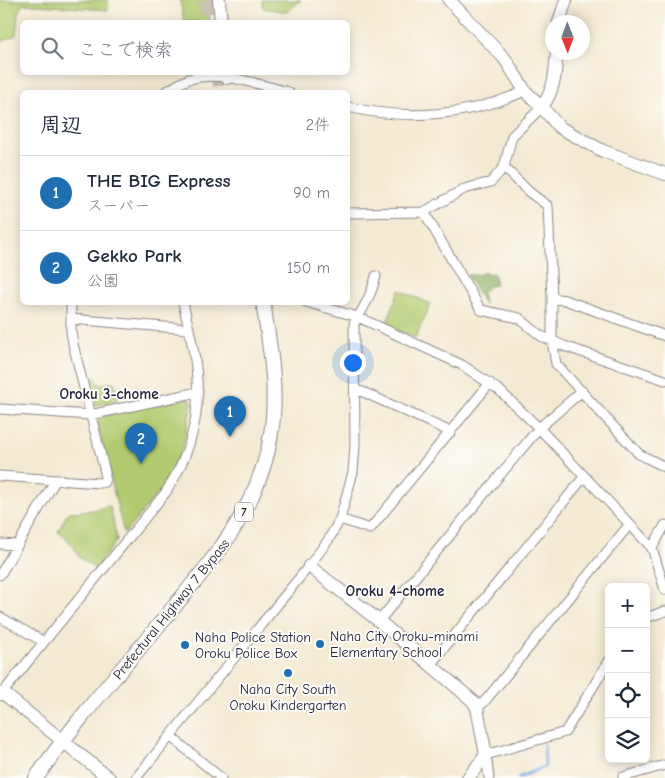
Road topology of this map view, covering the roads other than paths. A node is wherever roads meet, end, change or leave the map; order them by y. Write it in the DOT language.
graph roads {
  1 [pos="219,0"];
  2 [pos="449,0"];
  3 [pos="566,0"];
  4 [pos="561,15"];
  5 [pos="222,20"];
  6 [pos="556,60"];
  7 [pos="226,75"];
  8 [pos="169,90"];
  9 [pos="282,90"];
  10 [pos="525,91"];
  11 [pos="350,107"];
  12 [pos="542,107"];
  13 [pos="504,167"];
  14 [pos="665,174"];
  15 [pos="424,212"];
  16 [pos="350,213"];
  17 [pos="376,276"];
  18 [pos="552,298"];
  19 [pos="72,305"];
  20 [pos="184,305"];
  21 [pos="264,305"];
  22 [pos="316,305"];
  23 [pos="358,317"];
  24 [pos="71,319"];
  25 [pos="188,329"];
  26 [pos="665,336"];
  27 [pos="552,340"];
  28 [pos="665,380"];
  29 [pos="490,383"];
  30 [pos="355,390"];
  31 [pos="582,391"];
  32 [pos="198,392"];
  33 [pos="0,409"];
  34 [pos="90,415"];
  35 [pos="539,428"];
  36 [pos="450,432"];
  37 [pos="665,467"];
  38 [pos="0,476"];
  39 [pos="584,477"];
  40 [pos="55,481"];
  41 [pos="340,519"];
  42 [pos="629,525"];
  43 [pos="665,525"];
  44 [pos="0,544"];
  45 [pos="17,545"];
  46 [pos="652,548"];
  47 [pos="309,566"];
  48 [pos="0,575"];
  49 [pos="665,590"];
  50 [pos="665,611"];
  51 [pos="650,617"];
  52 [pos="0,618"];
  53 [pos="379,621"];
  54 [pos="44,642"];
  55 [pos="430,665"];
  56 [pos="605,667"];
  57 [pos="1,694"];
  58 [pos="477,708"];
  59 [pos="170,736"];
  60 [pos="64,741"];
  61 [pos="486,755"];
  62 [pos="665,765"];
  63 [pos="623,777"];
  64 [pos="36,778"];
  65 [pos="109,778"];
  66 [pos="136,778"];
  67 [pos="221,778"];
  68 [pos="468,778"];
  69 [pos="489,778"];
  1 -- 5 [label="street"];
  2 -- 10 [label="street"];
  3 -- 4 [label="street"];
  6 -- 12 [label="street"];
  7 -- 8 [label="street"];
  7 -- 9 [label="street"];
  10 -- 11 [label="street"];
  10 -- 12 [label="street"];
  12 -- 13 [label="street"];
  12 -- 14 [label="street"];
  13 -- 15 [label="street"];
  13 -- 18 [label="street"];
  15 -- 16 [label="street"];
  15 -- 27 [label="street"];
  17 -- 23 [label="street"];
  18 -- 26 [label="street"];
  18 -- 27 [label="street"];
  19 -- 24 [label="street"];
  20 -- 25 [label="street"];
  21 -- 60 [label="main road, Prefectural Highway 7 Bypass / 7"];
  22 -- 23 [label="street"];
  23 -- 29 [label="street"];
  23 -- 30 [label="street"];
  24 -- 25 [label="street"];
  24 -- 34 [label="street"];
  25 -- 32 [label="street"];
  27 -- 28 [label="street"];
  27 -- 31 [label="street"];
  29 -- 35 [label="street"];
  29 -- 36 [label="street"];
  30 -- 36 [label="street"];
  30 -- 41 [label="street"];
  31 -- 35 [label="street"];
  31 -- 37 [label="street"];
  32 -- 34 [label="street"];
  32 -- 54 [label="street"];
  33 -- 34 [label="street"];
  34 -- 40 [label="street"];
  35 -- 39 [label="street"];
  35 -- 53 [label="street"];
  36 -- 41 [label="street"];
  38 -- 40 [label="street"];
  39 -- 42 [label="street"];
  39 -- 55 [label="street"];
  40 -- 45 [label="street"];
  41 -- 47 [label="street"];
  42 -- 46 [label="street"];
  42 -- 58 [label="street"];
  43 -- 46 [label="street"];
  44 -- 45 [label="street"];
  45 -- 48 [label="street"];
  46 -- 49 [label="street"];
  47 -- 53 [label="street"];
  47 -- 59 [label="street"];
  50 -- 51 [label="street"];
  52 -- 54 [label="street"];
  53 -- 55 [label="street"];
  54 -- 57 [label="street"];
  55 -- 58 [label="street"];
  56 -- 61 [label="street"];
  57 -- 60 [label="street"];
  58 -- 61 [label="street"];
  59 -- 66 [label="street"];
  59 -- 67 [label="street"];
  60 -- 64 [label="main road, Prefectural Highway 7 Bypass / 7"];
  60 -- 65 [label="street"];
  61 -- 68 [label="street"];
  61 -- 69 [label="street"];
  62 -- 63 [label="street"];
}
